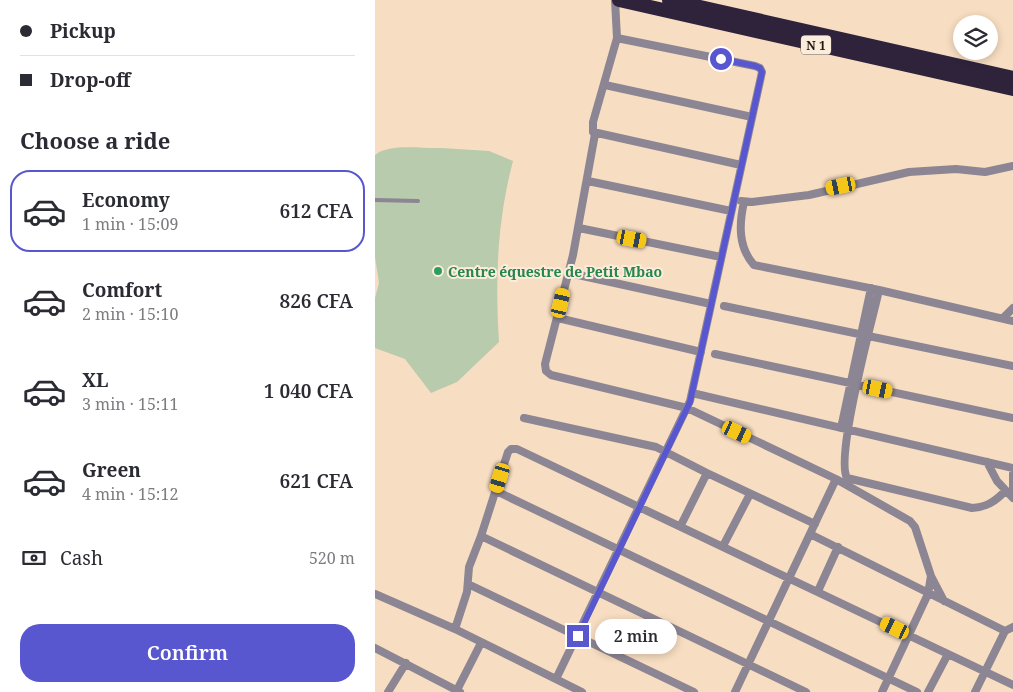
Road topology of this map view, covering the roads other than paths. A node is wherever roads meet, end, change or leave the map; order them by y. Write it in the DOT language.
graph roads {
  1 [pos="615,0"];
  2 [pos="619,0"];
  3 [pos="669,0"];
  4 [pos="617,38"];
  5 [pos="1013,78"];
  6 [pos="605,85"];
  7 [pos="1013,89"];
  8 [pos="752,117"];
  9 [pos="595,134"];
  10 [pos="741,165"];
  11 [pos="1013,166"];
  12 [pos="588,181"];
  13 [pos="734,199"];
  14 [pos="375,200"];
  15 [pos="419,201"];
  16 [pos="744,202"];
  17 [pos="731,211"];
  18 [pos="579,228"];
  19 [pos="721,257"];
  20 [pos="569,273"];
  21 [pos="875,289"];
  22 [pos="711,304"];
  23 [pos="724,306"];
  24 [pos="1013,308"];
  25 [pos="558,318"];
  26 [pos="1003,318"];
  27 [pos="1013,321"];
  28 [pos="865,335"];
  29 [pos="701,352"];
  30 [pos="715,354"];
  31 [pos="1013,366"];
  32 [pos="855,384"];
  33 [pos="692,393"];
  34 [pos="687,408"];
  35 [pos="524,418"];
  36 [pos="1013,418"];
  37 [pos="845,429"];
  38 [pos="665,452"];
  39 [pos="987,462"];
  40 [pos="1013,468"];
  41 [pos="707,473"];
  42 [pos="1013,474"];
  43 [pos="836,479"];
  44 [pos="496,491"];
  45 [pos="1005,491"];
  46 [pos="750,494"];
  47 [pos="1013,497"];
  48 [pos="640,506"];
  49 [pos="815,524"];
  50 [pos="681,526"];
  51 [pos="810,534"];
  52 [pos="481,536"];
  53 [pos="723,546"];
  54 [pos="838,547"];
  55 [pos="619,550"];
  56 [pos="931,576"];
  57 [pos="789,578"];
  58 [pos="468,584"];
  59 [pos="818,591"];
  60 [pos="599,593"];
  61 [pos="375,594"];
  62 [pos="928,594"];
  63 [pos="944,601"];
  64 [pos="769,622"];
  65 [pos="1013,627"];
  66 [pos="455,629"];
  67 [pos="1005,631"];
  68 [pos="578,636"];
  69 [pos="910,636"];
  70 [pos="481,643"];
  71 [pos="375,648"];
  72 [pos="948,654"];
  73 [pos="406,663"];
  74 [pos="749,665"];
  75 [pos="985,672"];
  76 [pos="888,678"];
  77 [pos="556,679"];
  78 [pos="1013,685"];
  79 [pos="457,691"];
  80 [pos="388,692"];
  81 [pos="582,692"];
  82 [pos="694,692"];
  83 [pos="735,692"];
  84 [pos="806,692"];
  85 [pos="881,692"];
  86 [pos="917,692"];
  87 [pos="929,692"];
  88 [pos="975,692"];
  1 -- 4 [label="street"];
  2 -- 7 [label="highway, N 1"];
  3 -- 5 [label="highway, N 1"];
  4 -- 6 [label="street"];
  4 -- 8 [label="street"];
  6 -- 8 [label="street"];
  6 -- 9 [label="street"];
  8 -- 10 [label="street"];
  9 -- 10 [label="street"];
  9 -- 12 [label="street"];
  10 -- 13 [label="street"];
  11 -- 16 [label="street"];
  12 -- 17 [label="street"];
  12 -- 18 [label="street"];
  13 -- 16 [label="street"];
  13 -- 17 [label="street"];
  14 -- 15 [label="lane"];
  16 -- 21 [label="street"];
  17 -- 19 [label="street"];
  18 -- 19 [label="street"];
  18 -- 20 [label="street"];
  19 -- 22 [label="street"];
  20 -- 22 [label="street"];
  20 -- 25 [label="street"];
  21 -- 26 [label="street"];
  21 -- 28 [label="street"];
  22 -- 29 [label="street"];
  23 -- 28 [label="street"];
  24 -- 26 [label="street"];
  25 -- 29 [label="street"];
  25 -- 34 [label="street"];
  26 -- 27 [label="street"];
  28 -- 31 [label="street"];
  28 -- 32 [label="street"];
  29 -- 33 [label="street"];
  30 -- 32 [label="street"];
  32 -- 36 [label="street"];
  32 -- 37 [label="street"];
  33 -- 34 [label="street"];
  33 -- 37 [label="street"];
  34 -- 38 [label="street"];
  34 -- 43 [label="street"];
  35 -- 38 [label="street"];
  37 -- 39 [label="street"];
  37 -- 45 [label="street"];
  38 -- 41 [label="street"];
  38 -- 48 [label="street"];
  39 -- 40 [label="street"];
  39 -- 45 [label="street"];
  41 -- 46 [label="street"];
  41 -- 50 [label="street"];
  42 -- 47 [label="street"];
  43 -- 49 [label="street"];
  43 -- 56 [label="street"];
  44 -- 48 [label="street"];
  44 -- 52 [label="street"];
  44 -- 55 [label="street"];
  45 -- 47 [label="street"];
  46 -- 49 [label="street"];
  46 -- 53 [label="street"];
  48 -- 50 [label="street"];
  48 -- 55 [label="street"];
  49 -- 51 [label="street"];
  50 -- 53 [label="street"];
  51 -- 54 [label="street"];
  51 -- 57 [label="street"];
  52 -- 58 [label="street"];
  52 -- 60 [label="street"];
  53 -- 57 [label="street"];
  54 -- 59 [label="street"];
  54 -- 62 [label="street"];
  55 -- 60 [label="street"];
  55 -- 64 [label="street"];
  56 -- 62 [label="street"];
  56 -- 63 [label="street"];
  57 -- 59 [label="street"];
  57 -- 64 [label="street"];
  58 -- 66 [label="street"];
  58 -- 68 [label="street"];
  59 -- 69 [label="street"];
  60 -- 68 [label="street"];
  60 -- 74 [label="street"];
  61 -- 66 [label="street"];
  62 -- 63 [label="street"];
  62 -- 69 [label="street"];
  63 -- 67 [label="street"];
  64 -- 74 [label="street"];
  64 -- 76 [label="street"];
  65 -- 67 [label="street"];
  66 -- 70 [label="street"];
  67 -- 75 [label="street"];
  68 -- 77 [label="street"];
  68 -- 82 [label="street"];
  69 -- 72 [label="street"];
  69 -- 76 [label="street"];
  70 -- 77 [label="street"];
  70 -- 79 [label="street"];
  71 -- 73 [label="street"];
  72 -- 75 [label="street"];
  72 -- 87 [label="street"];
  73 -- 79 [label="street"];
  73 -- 80 [label="street"];
  74 -- 83 [label="street"];
  74 -- 84 [label="street"];
  75 -- 78 [label="street"];
  75 -- 88 [label="street"];
  76 -- 85 [label="street"];
  76 -- 86 [label="street"];
  77 -- 81 [label="street"];
}
